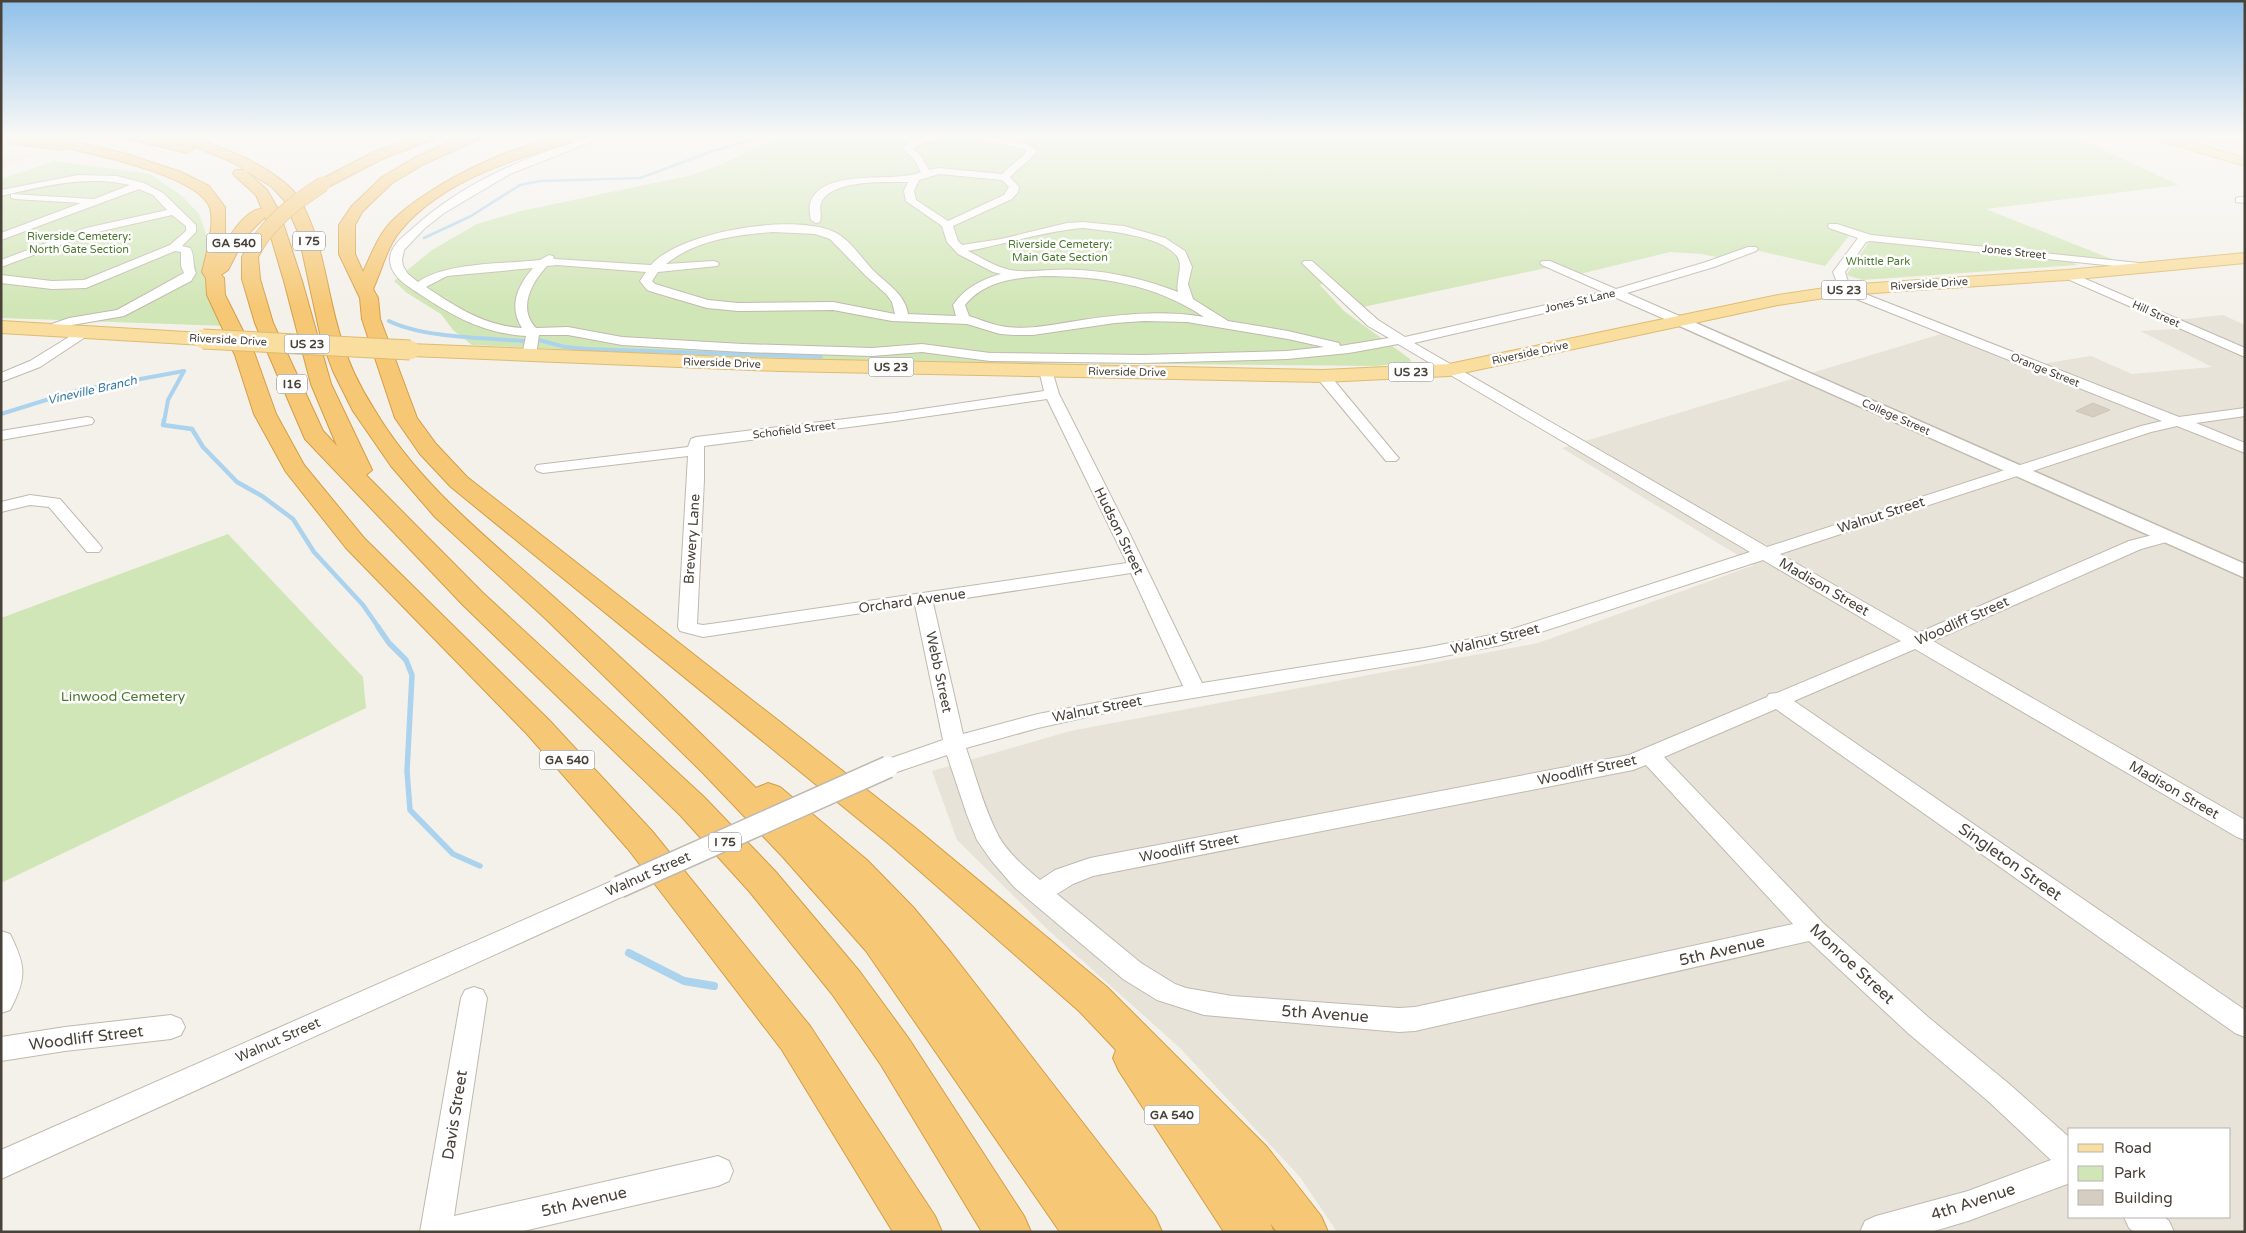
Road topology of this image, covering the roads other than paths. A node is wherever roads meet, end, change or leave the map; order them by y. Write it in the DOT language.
graph roads {
  1 [pos="1,194"];
  2 [pos="118,194"];
  3 [pos="157,194"];
  4 [pos="207,194"];
  5 [pos="262,194"];
  6 [pos="288,194"];
  7 [pos="294,194"];
  8 [pos="303,194"];
  9 [pos="373,194"];
  10 [pos="438,194"];
  11 [pos="466,194"];
  12 [pos="819,194"];
  13 [pos="910,194"];
  14 [pos="1011,194"];
  15 [pos="96,202"];
  16 [pos="174,212"];
  17 [pos="816,220"];
  18 [pos="33,225"];
  19 [pos="947,226"];
  20 [pos="1833,226"];
  21 [pos="94,229"];
  22 [pos="1,238"];
  23 [pos="1870,238"];
  24 [pos="174,247"];
  25 [pos="6,248"];
  26 [pos="959,249"];
  27 [pos="1752,249"];
  28 [pos="31,251"];
  29 [pos="2245,258"];
  30 [pos="547,261"];
  31 [pos="1308,263"];
  32 [pos="1546,263"];
  33 [pos="1,264"];
  34 [pos="713,264"];
  35 [pos="2158,267"];
  36 [pos="653,269"];
  37 [pos="998,275"];
  38 [pos="2066,275"];
  39 [pos="215,278"];
  40 [pos="1,279"];
  41 [pos="1182,284"];
  42 [pos="418,287"];
  43 [pos="364,289"];
  44 [pos="1158,289"];
  45 [pos="1845,290"];
  46 [pos="1616,293"];
  47 [pos="1187,300"];
  48 [pos="1201,311"];
  49 [pos="902,318"];
  50 [pos="1187,318"];
  51 [pos="966,320"];
  52 [pos="1680,322"];
  53 [pos="1224,324"];
  54 [pos="1,327"];
  55 [pos="51,329"];
  56 [pos="84,331"];
  57 [pos="533,332"];
  58 [pos="1402,341"];
  59 [pos="1349,349"];
  60 [pos="2245,353"];
  61 [pos="1370,354"];
  62 [pos="529,355"];
  63 [pos="1142,365"];
  64 [pos="1194,366"];
  65 [pos="1046,370"];
  66 [pos="1449,370"];
  67 [pos="1323,376"];
  68 [pos="1,378"];
  69 [pos="1052,394"];
  70 [pos="2245,412"];
  71 [pos="86,421"];
  72 [pos="2175,422"];
  73 [pos="1,436"];
  74 [pos="2245,448"];
  75 [pos="696,451"];
  76 [pos="1391,458"];
  77 [pos="543,468"];
  78 [pos="2016,470"];
  79 [pos="380,503"];
  80 [pos="1,507"];
  81 [pos="2164,537"];
  82 [pos="93,548"];
  83 [pos="1765,553"];
  84 [pos="1136,567"];
  85 [pos="2245,572"];
  86 [pos="923,600"];
  87 [pos="687,627"];
  88 [pos="1917,641"];
  89 [pos="1196,690"];
  90 [pos="1776,700"];
  91 [pos="954,743"];
  92 [pos="1650,756"];
  93 [pos="713,764"];
  94 [pos="2245,831"];
  95 [pos="619,887"];
  96 [pos="1039,893"];
  97 [pos="1814,930"];
  98 [pos="1,941"];
  99 [pos="474,998"];
  100 [pos="1092,998"];
  101 [pos="1,1002"];
  102 [pos="2245,1025"];
  103 [pos="171,1027"];
  104 [pos="1,1049"];
  105 [pos="2068,1156"];
  106 [pos="1,1165"];
  107 [pos="2068,1169"];
  108 [pos="718,1171"];
  109 [pos="2141,1218"];
  110 [pos="436,1232"];
  111 [pos="451,1232"];
  112 [pos="919,1232"];
  113 [pos="1008,1232"];
  114 [pos="1088,1232"];
  115 [pos="1139,1232"];
  116 [pos="1251,1232"];
  117 [pos="1305,1232"];
  118 [pos="1876,1232"];
  119 [pos="2158,1232"];
  1 -- 15 [label="street"];
  2 -- 15 [label="street"];
  3 -- 16 [label="street"];
  4 -- 39 [label="highway, bridge"];
  5 -- 79 [label="highway, I 75"];
  6 -- 93 [label="highway, I 75"];
  7 -- 39 [label="highway, GA 540"];
  8 -- 79 [label="highway, I16, bridge"];
  9 -- 43 [label="highway, GA 540"];
  10 -- 43 [label="highway"];
  11 -- 42 [label="street"];
  12 -- 17 [label="street"];
  13 -- 19 [label="street"];
  14 -- 19 [label="street"];
  15 -- 18 [label="street"];
  16 -- 21 [label="street"];
  16 -- 24 [label="street"];
  18 -- 21 [label="street"];
  18 -- 22 [label="street"];
  19 -- 26 [label="street"];
  20 -- 23 [label="street, Jones Street"];
  21 -- 28 [label="street"];
  22 -- 25 [label="street"];
  23 -- 35 [label="street, Jones Street"];
  23 -- 45 [label="street"];
  24 -- 40 [label="street"];
  24 -- 55 [label="street"];
  25 -- 28 [label="street"];
  26 -- 37 [label="street"];
  26 -- 41 [label="street"];
  27 -- 46 [label="street, Jones St Lane"];
  28 -- 33 [label="street"];
  29 -- 35 [label="main road, Riverside Drive / US 23"];
  30 -- 36 [label="street"];
  30 -- 42 [label="street"];
  30 -- 57 [label="street"];
  31 -- 58 [label="street, Madison Street"];
  32 -- 46 [label="street, College Street"];
  34 -- 36 [label="street"];
  35 -- 38 [label="main road, Riverside Drive / US 23"];
  36 -- 49 [label="street"];
  36 -- 49 [label="street"];
  37 -- 44 [label="street"];
  37 -- 51 [label="street"];
  38 -- 45 [label="main road, Riverside Drive / US 23"];
  38 -- 60 [label="street, Hill Street"];
  39 -- 112 [label="highway, GA 540"];
  41 -- 44 [label="street"];
  41 -- 47 [label="street"];
  42 -- 57 [label="street"];
  43 -- 100 [label="highway, GA 540"];
  44 -- 47 [label="street"];
  45 -- 52 [label="main road, Riverside Drive / US 23"];
  45 -- 72 [label="street, Orange Street"];
  46 -- 52 [label="street, College Street"];
  46 -- 58 [label="street, Jones St Lane"];
  47 -- 48 [label="street"];
  48 -- 50 [label="street"];
  48 -- 53 [label="street"];
  49 -- 51 [label="street"];
  50 -- 51 [label="street"];
  50 -- 53 [label="street"];
  52 -- 66 [label="main road, Riverside Drive / US 23"];
  52 -- 78 [label="street, College Street"];
  53 -- 59 [label="street"];
  54 -- 55 [label="main road, Riverside Drive / US 23"];
  55 -- 56 [label="main road, Riverside Drive / US 23"];
  56 -- 62 [label="main road, Riverside Drive / US 23, bridge"];
  56 -- 68 [label="street"];
  57 -- 62 [label="street"];
  57 -- 63 [label="street"];
  58 -- 59 [label="street, Jones St Lane"];
  58 -- 66 [label="street, Madison Street"];
  59 -- 61 [label="street"];
  59 -- 64 [label="street"];
  62 -- 65 [label="main road, Riverside Drive / US 23"];
  63 -- 64 [label="main road, Riverside Drive / US 23"];
  63 -- 65 [label="main road, Riverside Drive / US 23"];
  64 -- 67 [label="main road, Riverside Drive / US 23"];
  65 -- 69 [label="street, Hudson Street"];
  66 -- 67 [label="main road, Riverside Drive / US 23"];
  66 -- 83 [label="street, Madison Street"];
  67 -- 76 [label="street"];
  69 -- 75 [label="street, Schofield Street"];
  69 -- 84 [label="street, Hudson Street"];
  70 -- 72 [label="street, Walnut Street"];
  71 -- 73 [label="street"];
  72 -- 74 [label="street, Orange Street"];
  72 -- 78 [label="street, Walnut Street"];
  75 -- 77 [label="street, Schofield Street"];
  75 -- 87 [label="street, Brewery Lane"];
  78 -- 81 [label="street, College Street"];
  78 -- 83 [label="street, Walnut Street"];
  79 -- 113 [label="highway, I 75"];
  80 -- 82 [label="street"];
  81 -- 85 [label="street, College Street"];
  81 -- 88 [label="street, Woodliff Street"];
  83 -- 88 [label="street, Madison Street"];
  83 -- 89 [label="street, Walnut Street"];
  84 -- 86 [label="street, Orchard Avenue"];
  84 -- 89 [label="street, Hudson Street"];
  86 -- 87 [label="street, Orchard Avenue"];
  86 -- 91 [label="street, Webb Street"];
  88 -- 90 [label="street, Woodliff Street"];
  88 -- 94 [label="street, Madison Street"];
  89 -- 91 [label="street, Walnut Street"];
  90 -- 92 [label="street, Woodliff Street"];
  90 -- 102 [label="street, Singleton Street"];
  91 -- 95 [label="street, Walnut Street, bridge"];
  91 -- 96 [label="street, 5th Avenue"];
  92 -- 96 [label="street, Woodliff Street"];
  92 -- 97 [label="street, Monroe Street"];
  93 -- 114 [label="highway, I 75"];
  93 -- 115 [label="highway"];
  95 -- 106 [label="street, Walnut Street"];
  96 -- 97 [label="street, 5th Avenue"];
  97 -- 105 [label="street, Monroe Street"];
  98 -- 101 [label="street"];
  99 -- 110 [label="street, Davis Street"];
  100 -- 116 [label="highway, GA 540"];
  100 -- 117 [label="highway"];
  103 -- 104 [label="street, Woodliff Street"];
  107 -- 118 [label="street, 4th Avenue"];
  108 -- 111 [label="street, 5th Avenue"];
  109 -- 119 [label="street"];
}
